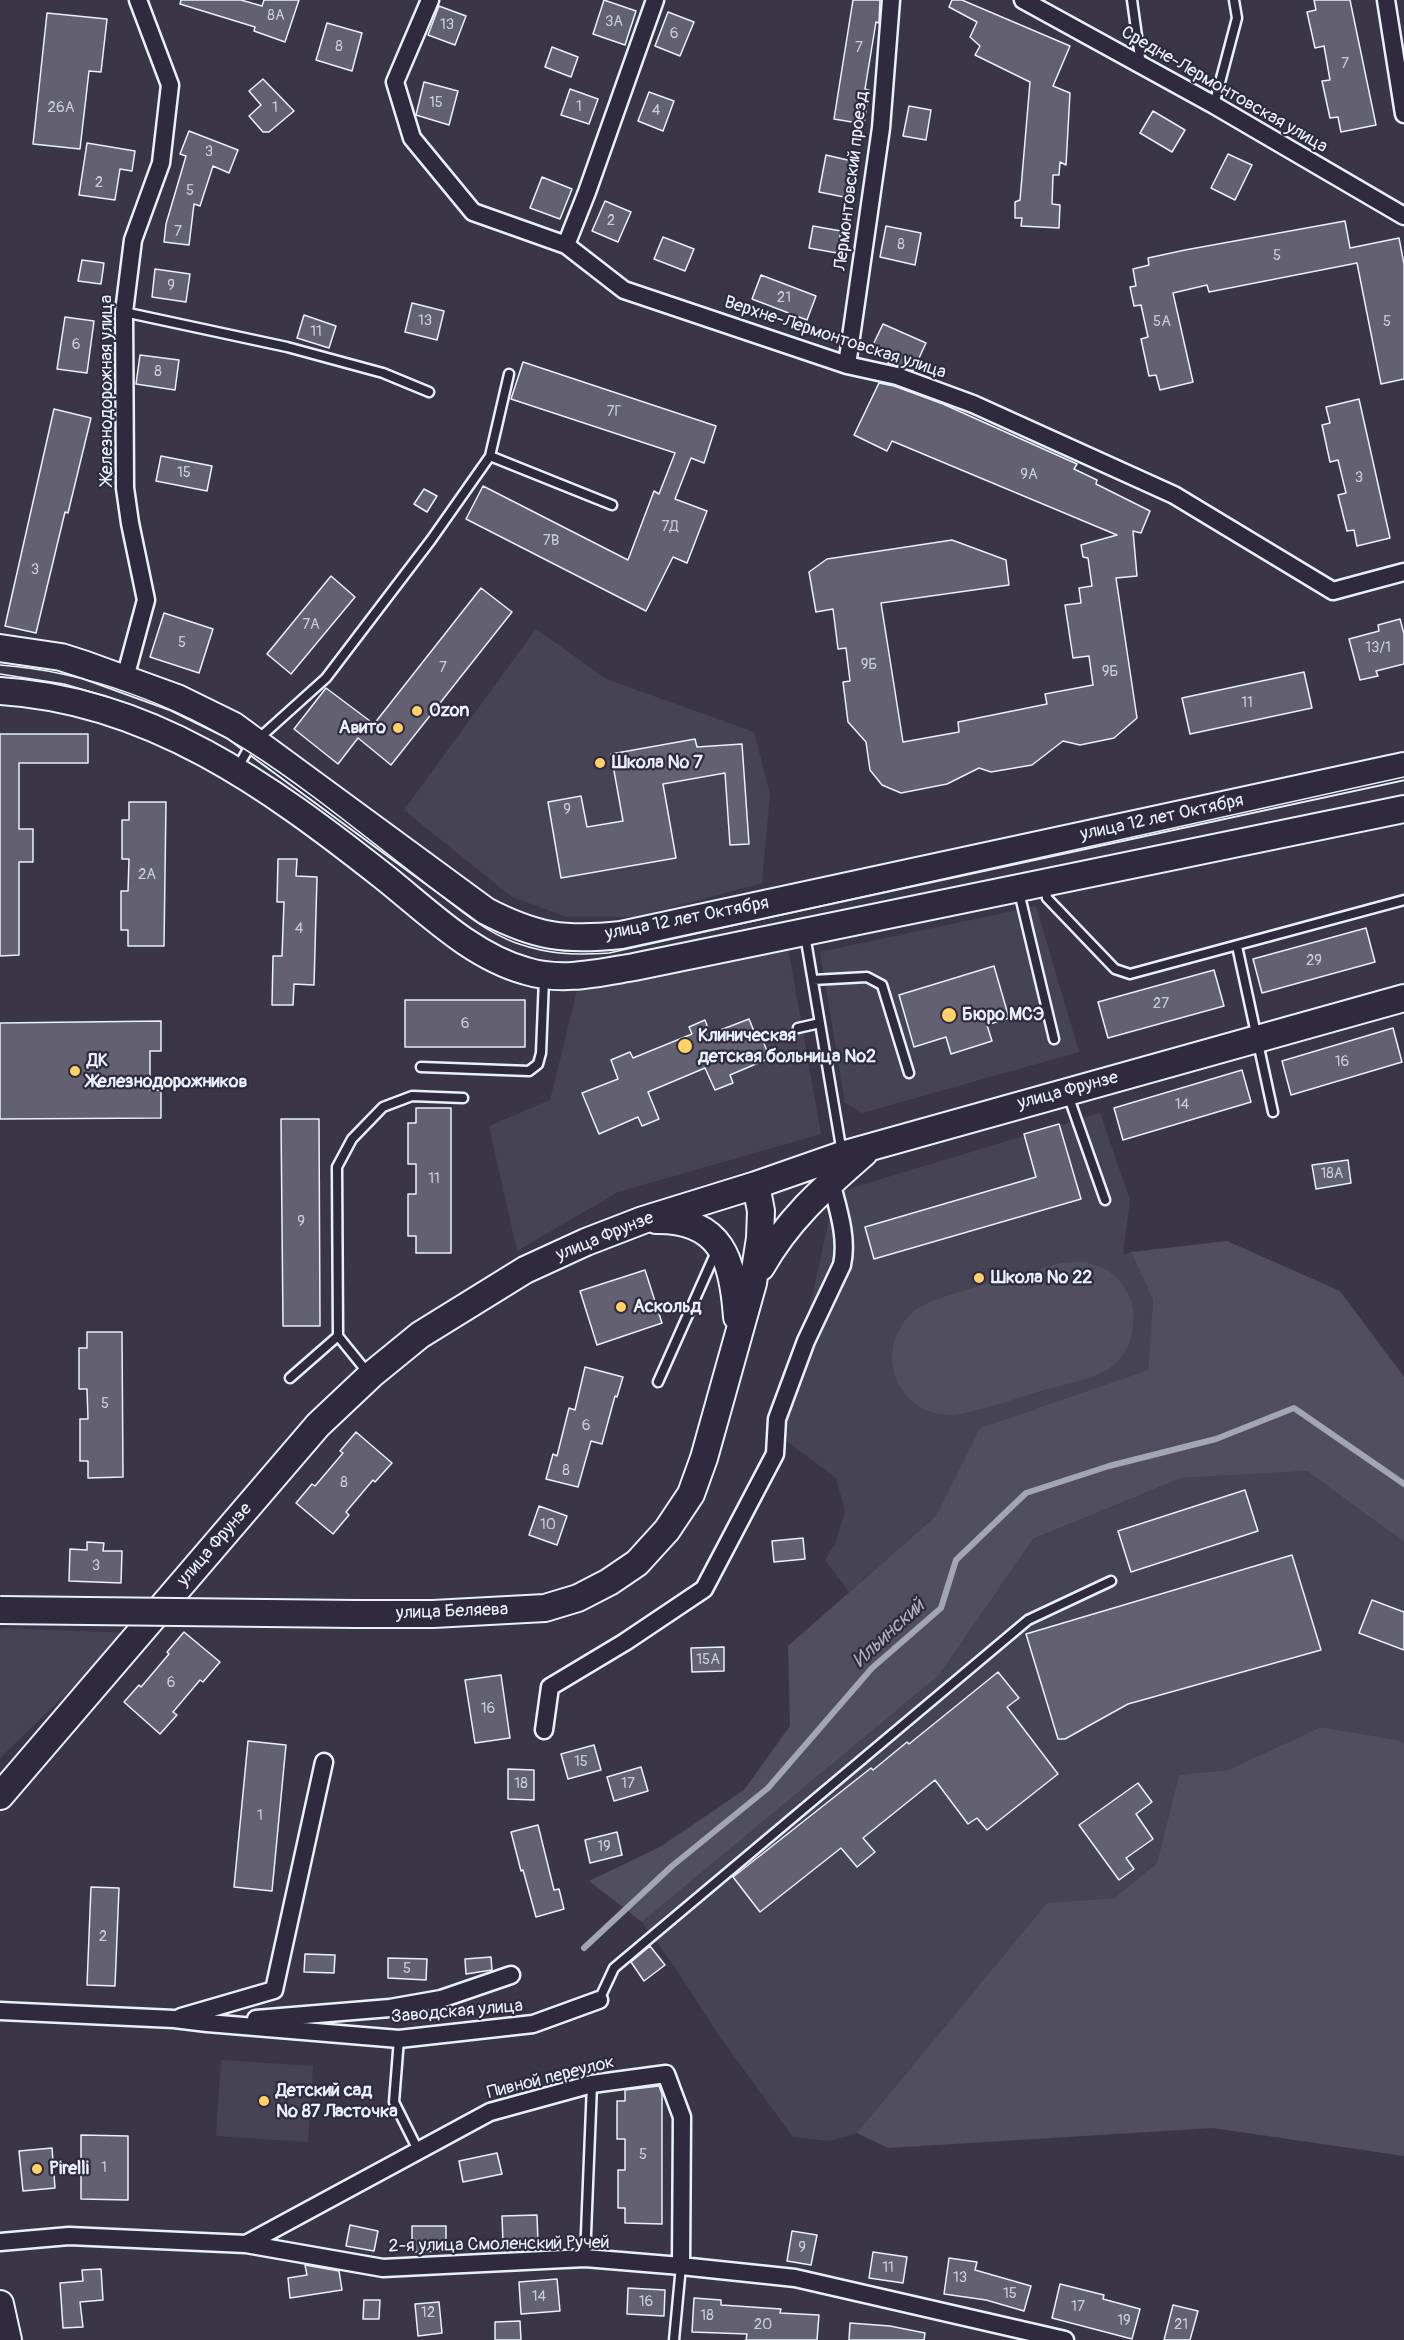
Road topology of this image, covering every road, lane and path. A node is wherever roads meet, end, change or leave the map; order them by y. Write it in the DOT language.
graph roads {
  1 [pos="138,0"];
  2 [pos="429,0"];
  3 [pos="655,0"];
  4 [pos="891,0"];
  5 [pos="1023,0"];
  6 [pos="1132,0"];
  7 [pos="1234,0"];
  8 [pos="1386,0"];
  9 [pos="1141,65"];
  10 [pos="1214,105"];
  11 [pos="1404,114"];
  12 [pos="1404,216"];
  13 [pos="566,245"];
  14 [pos="124,312"];
  15 [pos="847,365"];
  16 [pos="509,374"];
  17 [pos="429,393"];
  18 [pos="490,456"];
  19 [pos="612,505"];
  20 [pos="1404,572"];
  21 [pos="0,648"];
  22 [pos="125,678"];
  23 [pos="0,691"];
  24 [pos="256,741"];
  25 [pos="1404,766"];
  26 [pos="236,770"];
  27 [pos="1404,809"];
  28 [pos="1044,883"];
  29 [pos="1018,888"];
  30 [pos="1404,900"];
  31 [pos="804,932"];
  32 [pos="1237,946"];
  33 [pos="544,975"];
  34 [pos="813,980"];
  35 [pos="1404,998"];
  36 [pos="820,1023"];
  37 [pos="798,1028"];
  38 [pos="1054,1039"];
  39 [pos="1257,1039"];
  40 [pos="421,1067"];
  41 [pos="909,1073"];
  42 [pos="1067,1091"];
  43 [pos="463,1098"];
  44 [pos="1273,1112"];
  45 [pos="871,1147"];
  46 [pos="842,1155"];
  47 [pos="831,1182"];
  48 [pos="756,1185"];
  49 [pos="1105,1200"];
  50 [pos="643,1220"];
  51 [pos="722,1250"];
  52 [pos="753,1282"];
  53 [pos="738,1332"];
  54 [pos="338,1336"];
  55 [pos="371,1375"];
  56 [pos="290,1378"];
  57 [pos="658,1382"];
  58 [pos="1111,1581"];
  59 [pos="0,1610"];
  60 [pos="544,1730"];
  61 [pos="324,1762"];
  62 [pos="0,1796"];
  63 [pos="511,1975"];
  64 [pos="599,2000"];
  65 [pos="0,2011"];
  66 [pos="174,2019"];
  67 [pos="207,2023"];
  68 [pos="399,2039"];
  69 [pos="592,2084"];
  70 [pos="419,2152"];
  71 [pos="0,2242"];
  72 [pos="246,2244"];
  73 [pos="585,2258"];
  74 [pos="681,2266"];
  75 [pos="0,2304"];
  76 [pos="8,2340"];
  77 [pos="674,2340"];
  78 [pos="1065,2340"];
  1 -- 14 [label="street, Железнодорожная улица"];
  2 -- 13 [label="street, Верхне-Лермонтовская улица"];
  3 -- 13 [label="street"];
  4 -- 15 [label="street, Лермонтовский проезд"];
  5 -- 9 [label="street, Средне-Лермонтовская улица"];
  6 -- 9 [label="lane"];
  7 -- 10 [label="lane"];
  8 -- 11 [label="street"];
  9 -- 10 [label="street, Средне-Лермонтовская улица"];
  10 -- 12 [label="street, Средне-Лермонтовская улица"];
  13 -- 15 [label="street, Верхне-Лермонтовская улица"];
  14 -- 17 [label="lane"];
  14 -- 22 [label="street, Железнодорожная улица"];
  15 -- 20 [label="street, Верхне-Лермонтовская улица"];
  16 -- 18 [label="lane"];
  18 -- 19 [label="lane"];
  18 -- 24 [label="lane"];
  21 -- 22 [label="main road, улица 12 лет Октября"];
  22 -- 24 [label="main road, улица 12 лет Октября"];
  23 -- 26 [label="main road, улица 12 лет Октября"];
  24 -- 25 [label="main road, улица 12 лет Октября"];
  24 -- 26 [label="lane"];
  26 -- 33 [label="main road, улица 12 лет Октября"];
  27 -- 28 [label="main road, улица 12 лет Октября"];
  28 -- 29 [label="main road, улица 12 лет Октября"];
  28 -- 32 [label="lane"];
  29 -- 31 [label="main road, улица 12 лет Октября"];
  29 -- 38 [label="lane"];
  30 -- 32 [label="lane"];
  31 -- 33 [label="main road, улица 12 лет Октября"];
  31 -- 34 [label="lane"];
  32 -- 39 [label="lane"];
  33 -- 40 [label="lane"];
  34 -- 36 [label="lane"];
  34 -- 41 [label="lane"];
  35 -- 39 [label="main road, улица Фрунзе"];
  36 -- 37 [label="lane"];
  36 -- 46 [label="lane"];
  39 -- 42 [label="main road, улица Фрунзе"];
  39 -- 44 [label="lane"];
  42 -- 45 [label="main road, улица Фрунзе"];
  42 -- 49 [label="lane"];
  43 -- 54 [label="lane"];
  45 -- 46 [label="main road, улица Фрунзе"];
  45 -- 47 [label="main road"];
  46 -- 48 [label="main road, улица Фрунзе"];
  47 -- 52 [label="main road"];
  47 -- 60 [label="street"];
  48 -- 50 [label="main road, улица Фрунзе"];
  48 -- 52 [label="main road"];
  50 -- 51 [label="main road"];
  50 -- 55 [label="main road, улица Фрунзе"];
  51 -- 53 [label="main road"];
  51 -- 57 [label="lane"];
  52 -- 53 [label="main road, улица Беляева"];
  53 -- 59 [label="main road, улица Беляева, bridge"];
  54 -- 55 [label="lane"];
  54 -- 56 [label="lane"];
  55 -- 62 [label="main road, улица Фрунзе"];
  58 -- 64 [label="lane"];
  61 -- 66 [label="street, Заводская улица"];
  63 -- 67 [label="street, Заводская улица"];
  64 -- 68 [label="street, Заводская улица"];
  65 -- 66 [label="street, Заводская улица"];
  66 -- 67 [label="street, Заводская улица"];
  67 -- 68 [label="street, Заводская улица"];
  68 -- 70 [label="lane"];
  69 -- 70 [label="street, Пивной переулок"];
  69 -- 73 [label="lane"];
  69 -- 74 [label="street, Пивной переулок"];
  70 -- 72 [label="street, Пивной переулок"];
  71 -- 72 [label="street, 2-я улица Смоленский Ручей"];
  72 -- 73 [label="street, 2-я улица Смоленский Ручей"];
  73 -- 74 [label="street, 2-я улица Смоленский Ручей"];
  74 -- 77 [label="lane"];
  74 -- 78 [label="street, 2-я улица Смоленский Ручей"];
  75 -- 76 [label="main road"];
}
